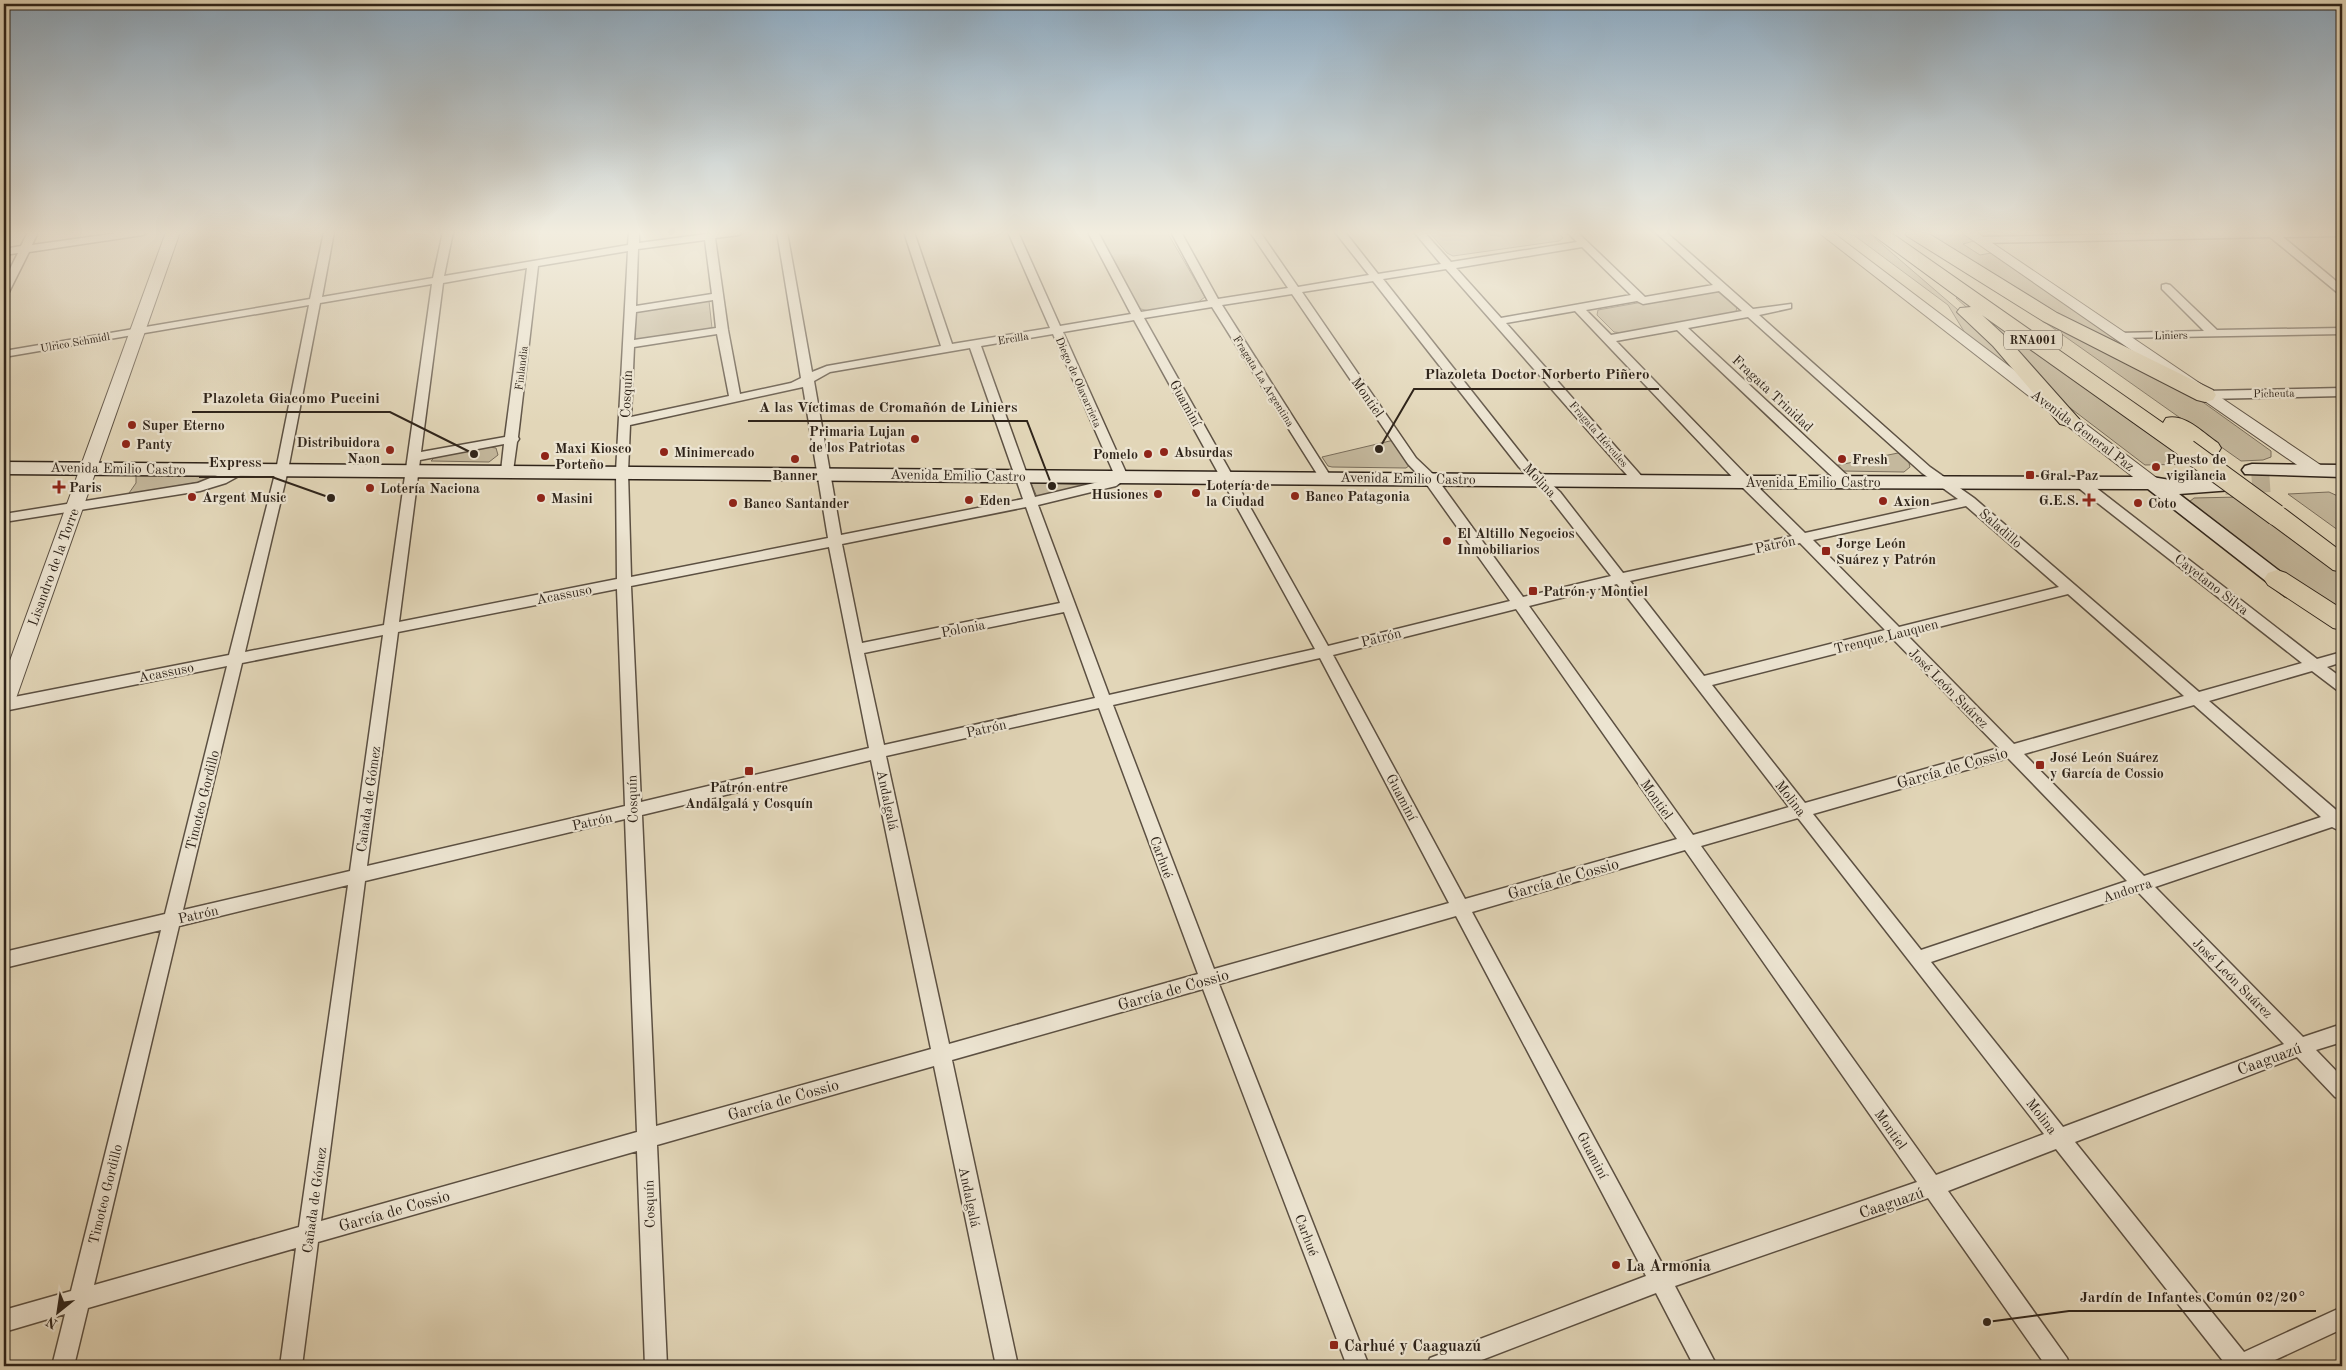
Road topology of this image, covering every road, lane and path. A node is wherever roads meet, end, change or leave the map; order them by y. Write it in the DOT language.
graph roads {
  1 [pos="151,296"];
  2 [pos="315,296"];
  3 [pos="350,296"];
  4 [pos="436,296"];
  5 [pos="529,296"];
  6 [pos="630,296"];
  7 [pos="717,296"];
  8 [pos="793,296"];
  9 [pos="930,296"];
  10 [pos="1041,296"];
  11 [pos="1127,296"];
  12 [pos="1211,296"];
  13 [pos="1258,296"];
  14 [pos="1298,296"];
  15 [pos="1391,296"];
  16 [pos="1477,296"];
  17 [pos="1672,296"];
  18 [pos="1733,296"];
  19 [pos="1907,296"];
  20 [pos="1947,296"];
  21 [pos="1972,296"];
  22 [pos="1991,296"];
  23 [pos="2016,296"];
  24 [pos="2062,296"];
  25 [pos="2175,296"];
  26 [pos="1639,297"];
  27 [pos="314,302"];
  28 [pos="1215,303"];
  29 [pos="1787,306"];
  30 [pos="1578,308"];
  31 [pos="629,310"];
  32 [pos="1753,313"];
  33 [pos="1138,317"];
  34 [pos="1500,321"];
  35 [pos="1680,326"];
  36 [pos="722,330"];
  37 [pos="139,331"];
  38 [pos="1056,331"];
  39 [pos="2342,331"];
  40 [pos="2214,334"];
  41 [pos="2120,336"];
  42 [pos="1609,339"];
  43 [pos="629,344"];
  44 [pos="974,344"];
  45 [pos="948,349"];
  46 [pos="4,354"];
  47 [pos="808,379"];
  48 [pos="2342,392"];
  49 [pos="2205,395"];
  50 [pos="735,399"];
  51 [pos="2068,419"];
  52 [pos="625,422"];
  53 [pos="513,439"];
  54 [pos="2198,449"];
  55 [pos="415,463"];
  56 [pos="4,468"];
  57 [pos="89,468"];
  58 [pos="242,470"];
  59 [pos="282,470"];
  60 [pos="2252,470"];
  61 [pos="507,471"];
  62 [pos="2342,471"];
  63 [pos="622,472"];
  64 [pos="2319,472"];
  65 [pos="2207,473"];
  66 [pos="823,474"];
  67 [pos="1020,475"];
  68 [pos="1122,477"];
  69 [pos="1228,477"];
  70 [pos="1325,477"];
  71 [pos="1430,479"];
  72 [pos="1541,480"];
  73 [pos="1639,480"];
  74 [pos="1745,482"];
  75 [pos="1846,482"];
  76 [pos="1943,482"];
  77 [pos="2152,482"];
  78 [pos="2081,483"];
  79 [pos="2270,483"];
  80 [pos="2225,486"];
  81 [pos="2342,488"];
  82 [pos="1969,501"];
  83 [pos="1031,502"];
  84 [pos="75,507"];
  85 [pos="2287,514"];
  86 [pos="4,518"];
  87 [pos="1803,538"];
  88 [pos="835,541"];
  89 [pos="2342,544"];
  90 [pos="2342,564"];
  91 [pos="1621,578"];
  92 [pos="2276,579"];
  93 [pos="624,582"];
  94 [pos="2070,589"];
  95 [pos="1519,602"];
  96 [pos="1070,606"];
  97 [pos="2342,620"];
  98 [pos="391,628"];
  99 [pos="2342,630"];
  100 [pos="1896,634"];
  101 [pos="856,649"];
  102 [pos="1324,652"];
  103 [pos="2342,656"];
  104 [pos="236,659"];
  105 [pos="2315,664"];
  106 [pos="1701,682"];
  107 [pos="2342,686"];
  108 [pos="2198,698"];
  109 [pos="1104,701"];
  110 [pos="4,705"];
  111 [pos="2011,750"];
  112 [pos="878,752"];
  113 [pos="1801,810"];
  114 [pos="632,811"];
  115 [pos="2339,822"];
  116 [pos="1688,842"];
  117 [pos="357,877"];
  118 [pos="2141,885"];
  119 [pos="1461,907"];
  120 [pos="173,920"];
  121 [pos="1917,959"];
  122 [pos="4,960"];
  123 [pos="1207,979"];
  124 [pos="2342,1034"];
  125 [pos="2301,1046"];
  126 [pos="940,1055"];
  127 [pos="2342,1090"];
  128 [pos="2059,1137"];
  129 [pos="646,1138"];
  130 [pos="1932,1187"];
  131 [pos="309,1234"];
  132 [pos="1660,1281"];
  133 [pos="79,1300"];
  134 [pos="2342,1318"];
  135 [pos="4,1321"];
  136 [pos="63,1366"];
  137 [pos="291,1366"];
  138 [pos="656,1366"];
  139 [pos="1007,1366"];
  140 [pos="1358,1366"];
  141 [pos="1438,1366"];
  142 [pos="1706,1366"];
  143 [pos="2059,1366"];
  144 [pos="2240,1366"];
  1 -- 37 [label="street, Lisandro de la Torre"];
  2 -- 27 [label="street, Timoteo Gordillo"];
  3 -- 27 [label="street, Ulrico Schmidl"];
  4 -- 55 [label="street, Cañada de Gómez"];
  5 -- 53 [label="street, Finlandia"];
  6 -- 31 [label="street, Cosquín"];
  7 -- 31 [label="street"];
  7 -- 36 [label="street"];
  8 -- 47 [label="street, Andalgalá"];
  9 -- 45 [label="street"];
  10 -- 38 [label="street, Diego de Olavarrieta"];
  11 -- 33 [label="street, Guaminí"];
  12 -- 28 [label="street, Fragata La Argentina"];
  13 -- 28 [label="street, Ercilla"];
  14 -- 71 [label="street, Montiel"];
  15 -- 72 [label="street, Molina"];
  16 -- 34 [label="street, Fragata Hércules"];
  17 -- 26 [label="street"];
  18 -- 32 [label="street, Saladillo"];
  19 -- 51 [label="street, Avenida General Paz"];
  20 -- 51 [label="highway"];
  21 -- 54 [label="highway, RNA001"];
  22 -- 54 [label="highway, RNA001"];
  23 -- 49 [label="highway"];
  24 -- 41 [label="street"];
  25 -- 40 [label="street"];
  26 -- 30 [label="street"];
  27 -- 37 [label="street, Ulrico Schmidl"];
  27 -- 59 [label="street, Timoteo Gordillo"];
  28 -- 33 [label="street, Ercilla"];
  28 -- 70 [label="street, Fragata La Argentina"];
  29 -- 32 [label="street"];
  30 -- 34 [label="street"];
  30 -- 42 [label="street, José León Suárez"];
  31 -- 43 [label="street, Cosquín"];
  32 -- 35 [label="street"];
  32 -- 76 [label="street, Saladillo"];
  33 -- 38 [label="street, Ercilla"];
  33 -- 69 [label="street, Guaminí"];
  34 -- 73 [label="street, Fragata Hércules"];
  35 -- 42 [label="street"];
  35 -- 75 [label="street, Fragata Trinidad"];
  36 -- 43 [label="street"];
  36 -- 50 [label="street"];
  37 -- 46 [label="street, Ulrico Schmidl"];
  37 -- 57 [label="street, Lisandro de la Torre"];
  38 -- 44 [label="street, Ercilla"];
  38 -- 68 [label="street, Diego de Olavarrieta"];
  39 -- 40 [label="street, Liniers"];
  40 -- 41 [label="street, Liniers"];
  41 -- 49 [label="street"];
  42 -- 74 [label="street, José León Suárez"];
  43 -- 52 [label="street, Cosquín"];
  44 -- 45 [label="street, Ercilla"];
  44 -- 67 [label="street, Carhué"];
  45 -- 47 [label="street, Ercilla"];
  47 -- 50 [label="street, Ercilla"];
  47 -- 66 [label="street, Andalgalá"];
  48 -- 49 [label="street, Picheuta"];
  49 -- 64 [label="street"];
  50 -- 52 [label="street, Ercilla"];
  51 -- 77 [label="street, Avenida General Paz"];
  52 -- 63 [label="street, Cosquín"];
  53 -- 55 [label="street"];
  53 -- 61 [label="street, Finlandia"];
  54 -- 85 [label="highway, RNA001, bridge"];
  55 -- 59 [label="main road, Avenida Emilio Castro"];
  55 -- 61 [label="main road, Avenida Emilio Castro"];
  55 -- 98 [label="street, Cañada de Gómez"];
  56 -- 57 [label="main road, Avenida Emilio Castro"];
  57 -- 58 [label="main road, Avenida Emilio Castro"];
  57 -- 84 [label="street, Lisandro de la Torre"];
  58 -- 59 [label="main road, Avenida Emilio Castro"];
  58 -- 84 [label="street"];
  59 -- 104 [label="street, Timoteo Gordillo"];
  60 -- 64 [label="main road"];
  61 -- 63 [label="main road, Avenida Emilio Castro"];
  62 -- 64 [label="main road"];
  63 -- 66 [label="main road, Avenida Emilio Castro"];
  63 -- 93 [label="street, Cosquín"];
  64 -- 79 [label="main road"];
  64 -- 81 [label="main road"];
  65 -- 77 [label="main road, Avenida Emilio Castro"];
  66 -- 67 [label="main road, Avenida Emilio Castro"];
  66 -- 88 [label="street, Andalgalá"];
  67 -- 68 [label="main road, Avenida Emilio Castro"];
  67 -- 83 [label="street, Carhué"];
  68 -- 69 [label="main road, Avenida Emilio Castro"];
  68 -- 83 [label="street, Acassuso"];
  69 -- 70 [label="main road, Avenida Emilio Castro"];
  69 -- 102 [label="street, Guaminí"];
  70 -- 71 [label="main road, Avenida Emilio Castro"];
  71 -- 72 [label="main road, Avenida Emilio Castro"];
  71 -- 95 [label="street, Montiel"];
  72 -- 73 [label="main road, Avenida Emilio Castro"];
  72 -- 91 [label="street, Molina"];
  73 -- 74 [label="main road, Avenida Emilio Castro"];
  74 -- 75 [label="main road, Avenida Emilio Castro"];
  74 -- 87 [label="street, José León Suárez"];
  75 -- 76 [label="main road, Avenida Emilio Castro"];
  76 -- 78 [label="main road, Avenida Emilio Castro"];
  76 -- 82 [label="street, Saladillo"];
  77 -- 78 [label="main road, Avenida Emilio Castro"];
  77 -- 80 [label="main road, Avenida Emilio Castro"];
  77 -- 92 [label="main road, Avenida General Paz"];
  78 -- 105 [label="street, Cayetano Silva"];
  82 -- 87 [label="street, Patrón"];
  82 -- 94 [label="street, Saladillo"];
  83 -- 88 [label="street, Acassuso"];
  83 -- 96 [label="street, Carhué"];
  84 -- 86 [label="street"];
  84 -- 110 [label="street, Lisandro de la Torre"];
  85 -- 89 [label="highway, RNA001"];
  85 -- 90 [label="highway, RNA001"];
  87 -- 91 [label="street, Patrón"];
  87 -- 100 [label="street, José León Suárez"];
  88 -- 93 [label="street, Acassuso"];
  88 -- 101 [label="street, Andalgalá"];
  91 -- 95 [label="street, Patrón"];
  91 -- 106 [label="street, Molina"];
  92 -- 97 [label="highway"];
  92 -- 99 [label="main road, Avenida General Paz"];
  93 -- 98 [label="street, Acassuso"];
  93 -- 114 [label="street, Cosquín"];
  94 -- 100 [label="street, Trenque Lauquen"];
  94 -- 108 [label="street, Saladillo"];
  95 -- 102 [label="street, Patrón"];
  95 -- 116 [label="street, Montiel"];
  96 -- 101 [label="street, Polonia"];
  96 -- 109 [label="street, Carhué"];
  98 -- 104 [label="street, Acassuso"];
  98 -- 117 [label="street, Cañada de Gómez"];
  100 -- 106 [label="street, Trenque Lauquen"];
  100 -- 111 [label="street, José León Suárez"];
  101 -- 112 [label="street, Andalgalá"];
  102 -- 109 [label="street, Patrón"];
  102 -- 119 [label="street, Guaminí"];
  103 -- 105 [label="street, García de Cossio"];
  104 -- 110 [label="street, Acassuso"];
  104 -- 120 [label="street, Timoteo Gordillo"];
  105 -- 107 [label="street, Cayetano Silva"];
  105 -- 108 [label="street, García de Cossio"];
  106 -- 113 [label="street, Molina"];
  108 -- 111 [label="street, García de Cossio"];
  108 -- 115 [label="street, Saladillo"];
  109 -- 112 [label="street, Patrón"];
  109 -- 123 [label="street, Carhué"];
  111 -- 113 [label="street, García de Cossio"];
  111 -- 118 [label="street, José León Suárez"];
  112 -- 114 [label="street, Patrón"];
  112 -- 126 [label="street, Andalgalá"];
  113 -- 116 [label="street, García de Cossio"];
  113 -- 121 [label="street, Molina"];
  114 -- 117 [label="street, Patrón"];
  114 -- 129 [label="street, Cosquín"];
  115 -- 118 [label="street, Andorra"];
  116 -- 119 [label="street, García de Cossio"];
  116 -- 130 [label="street, Montiel"];
  117 -- 120 [label="street, Patrón"];
  117 -- 131 [label="street, Cañada de Gómez"];
  118 -- 121 [label="street, Andorra"];
  118 -- 125 [label="street, José León Suárez"];
  119 -- 123 [label="street, García de Cossio"];
  119 -- 132 [label="street, Guaminí"];
  120 -- 122 [label="street, Patrón"];
  120 -- 133 [label="street, Timoteo Gordillo"];
  121 -- 128 [label="street, Molina"];
  123 -- 126 [label="street, García de Cossio"];
  123 -- 140 [label="street, Carhué"];
  124 -- 125 [label="street, Caaguazú"];
  125 -- 127 [label="street, José León Suárez"];
  125 -- 128 [label="street, Caaguazú"];
  126 -- 129 [label="street, García de Cossio"];
  126 -- 139 [label="street, Andalgalá"];
  128 -- 130 [label="street, Caaguazú"];
  128 -- 144 [label="street, Molina"];
  129 -- 131 [label="street, García de Cossio"];
  129 -- 138 [label="street, Cosquín"];
  130 -- 132 [label="street, Caaguazú"];
  130 -- 143 [label="street, Montiel"];
  131 -- 133 [label="street, García de Cossio"];
  131 -- 137 [label="street, Cañada de Gómez"];
  132 -- 141 [label="street, Caaguazú"];
  132 -- 142 [label="street, Guaminí"];
  133 -- 135 [label="street, García de Cossio"];
  133 -- 136 [label="street, Timoteo Gordillo"];
  134 -- 144 [label="street"];
}
